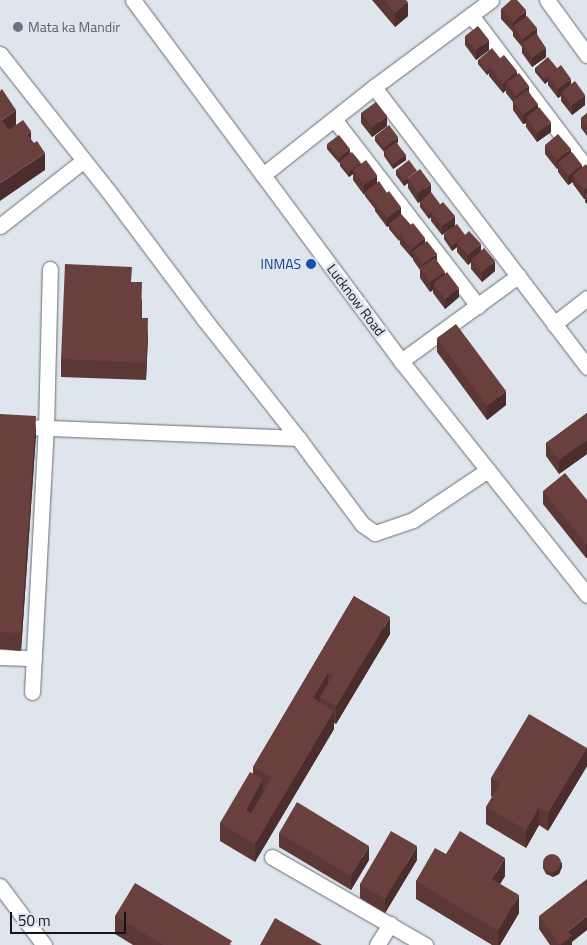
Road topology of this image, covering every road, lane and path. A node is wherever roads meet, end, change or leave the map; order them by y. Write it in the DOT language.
graph roads {
  1 [pos="133,0"];
  2 [pos="491,0"];
  3 [pos="547,0"];
  4 [pos="471,15"];
  5 [pos="0,54"];
  6 [pos="587,55"];
  7 [pos="374,87"];
  8 [pos="334,119"];
  9 [pos="83,161"];
  10 [pos="587,169"];
  11 [pos="263,175"];
  12 [pos="0,226"];
  13 [pos="50,269"];
  14 [pos="518,276"];
  15 [pos="587,298"];
  16 [pos="478,306"];
  17 [pos="554,324"];
  18 [pos="401,361"];
  19 [pos="587,367"];
  20 [pos="0,426"];
  21 [pos="46,429"];
  22 [pos="298,438"];
  23 [pos="488,470"];
  24 [pos="587,595"];
  25 [pos="0,657"];
  26 [pos="34,658"];
  27 [pos="32,692"];
  28 [pos="272,857"];
  29 [pos="0,886"];
  30 [pos="390,924"];
  31 [pos="44,945"];
  32 [pos="377,945"];
  33 [pos="425,945"];
  1 -- 11 [label="street, Lucknow Road"];
  2 -- 4 [label="street"];
  3 -- 6 [label="street"];
  4 -- 7 [label="street"];
  4 -- 10 [label="street"];
  5 -- 9 [label="street"];
  7 -- 8 [label="street"];
  7 -- 14 [label="street"];
  8 -- 11 [label="street"];
  8 -- 16 [label="street"];
  9 -- 12 [label="street"];
  9 -- 22 [label="street"];
  11 -- 18 [label="street, Lucknow Road"];
  13 -- 21 [label="street"];
  14 -- 16 [label="street"];
  14 -- 17 [label="street"];
  15 -- 17 [label="street"];
  16 -- 18 [label="street"];
  17 -- 19 [label="street"];
  18 -- 23 [label="street, Lucknow Road"];
  20 -- 21 [label="street"];
  21 -- 22 [label="street"];
  21 -- 26 [label="street"];
  22 -- 23 [label="street"];
  23 -- 24 [label="street, Lucknow Road"];
  25 -- 26 [label="street"];
  26 -- 27 [label="street"];
  28 -- 30 [label="street"];
  29 -- 31 [label="street"];
  30 -- 32 [label="street"];
  30 -- 33 [label="street"];
}
